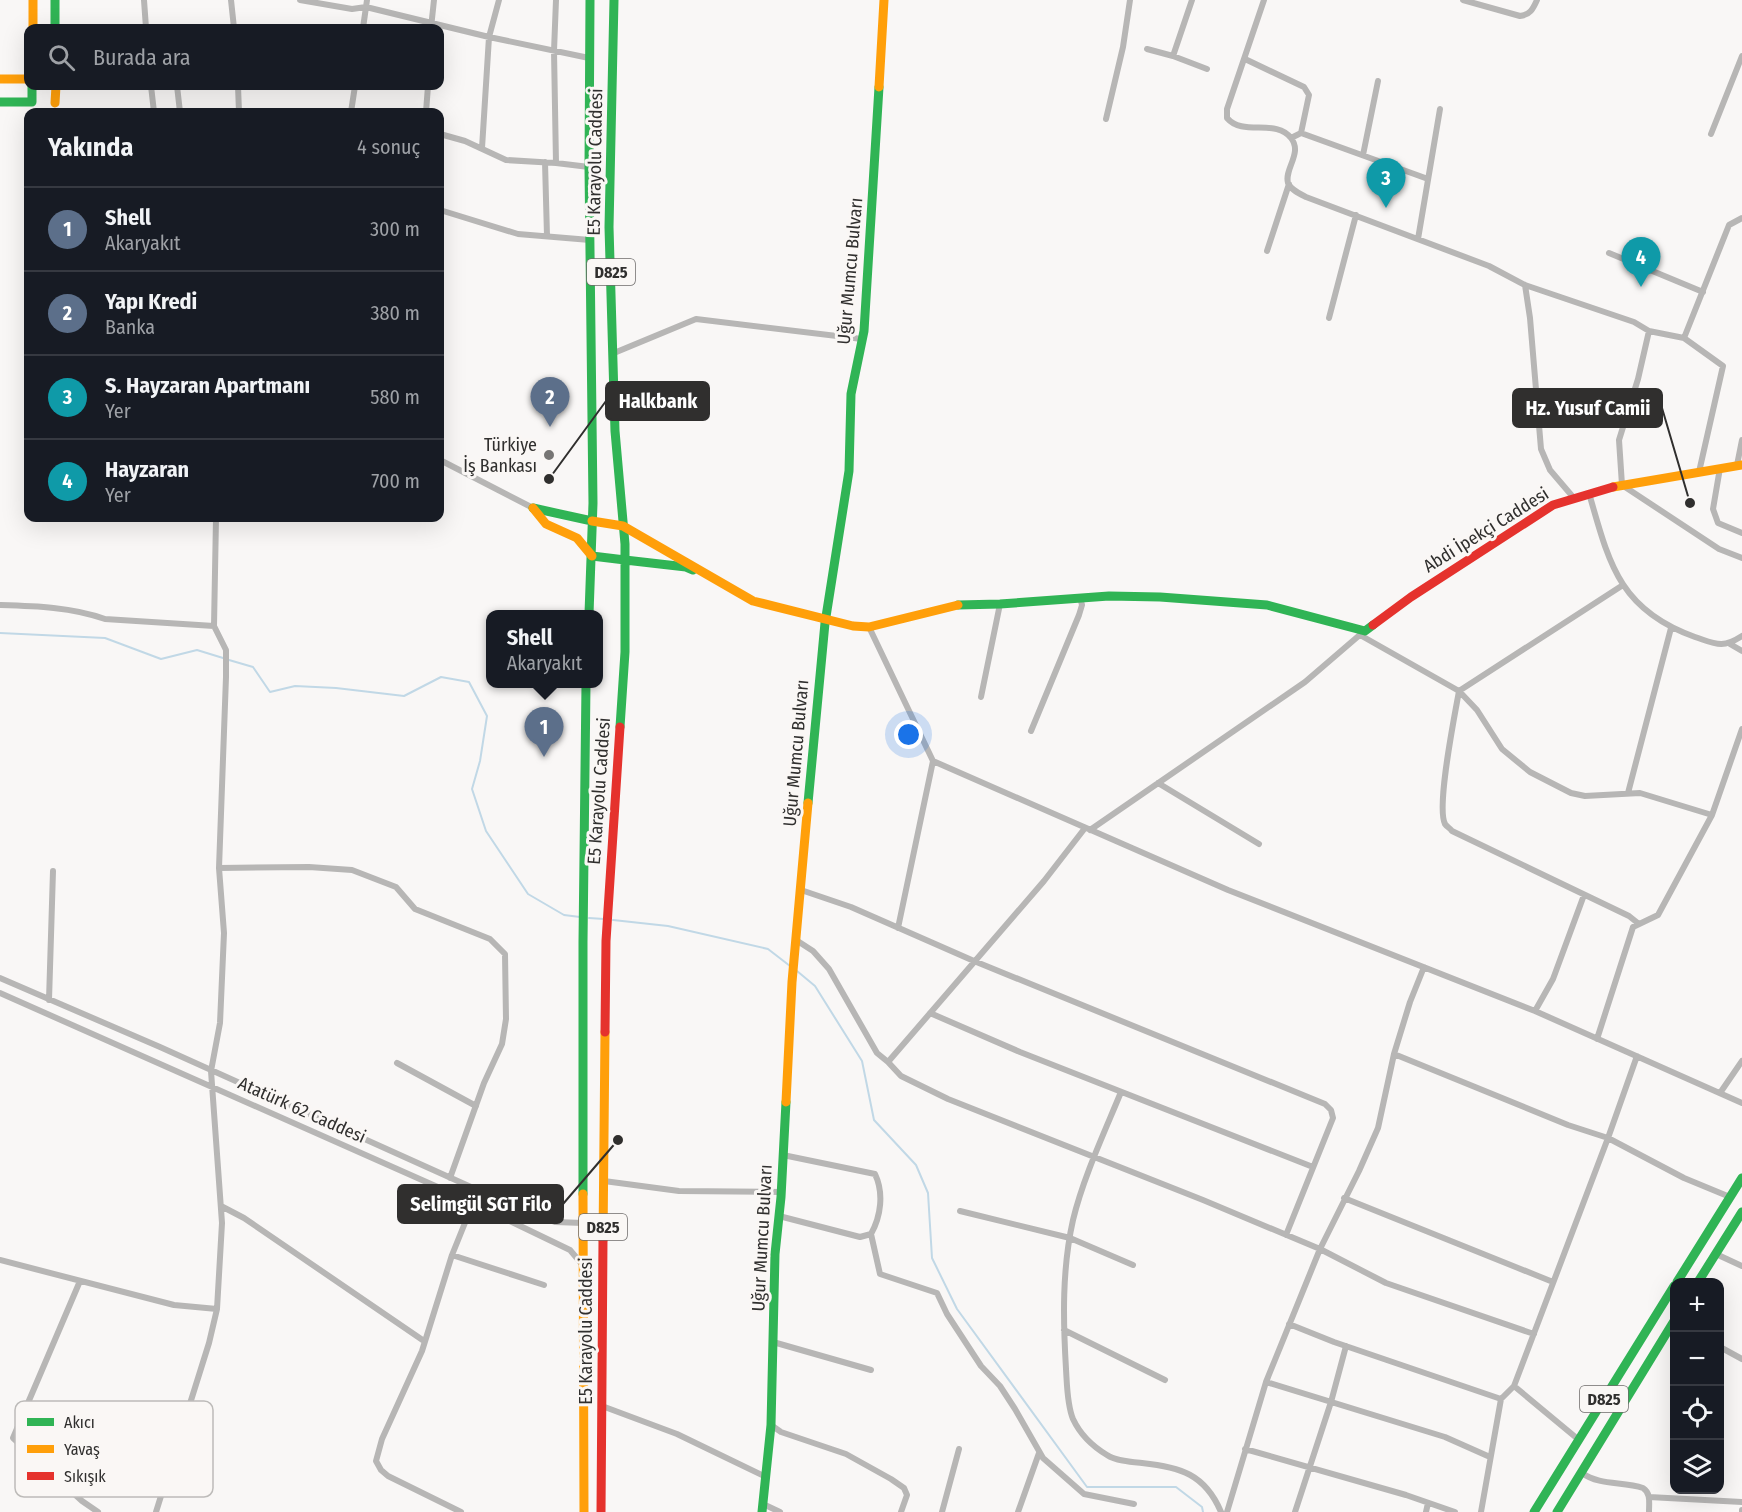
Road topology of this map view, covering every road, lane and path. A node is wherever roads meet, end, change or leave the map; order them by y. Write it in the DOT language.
graph roads {
  1 [pos="33,0"];
  2 [pos="55,0"];
  3 [pos="144,0"];
  4 [pos="231,0"];
  5 [pos="300,0"];
  6 [pos="434,0"];
  7 [pos="499,0"];
  8 [pos="556,0"];
  9 [pos="590,0"];
  10 [pos="614,0"];
  11 [pos="884,0"];
  12 [pos="1130,0"];
  13 [pos="1192,0"];
  14 [pos="1263,0"];
  15 [pos="1463,0"];
  16 [pos="1537,0"];
  17 [pos="366,4"];
  18 [pos="33,24"];
  19 [pos="55,24"];
  20 [pos="146,24"];
  21 [pos="234,24"];
  22 [pos="364,24"];
  23 [pos="425,24"];
  24 [pos="431,24"];
  25 [pos="444,28"];
  26 [pos="489,37"];
  27 [pos="1147,49"];
  28 [pos="554,51"];
  29 [pos="1173,56"];
  30 [pos="1742,56"];
  31 [pos="589,58"];
  32 [pos="1245,59"];
  33 [pos="1207,69"];
  34 [pos="0,79"];
  35 [pos="24,79"];
  36 [pos="1377,81"];
  37 [pos="32,90"];
  38 [pos="56,90"];
  39 [pos="151,90"];
  40 [pos="177,90"];
  41 [pos="238,90"];
  42 [pos="354,90"];
  43 [pos="428,90"];
  44 [pos="0,102"];
  45 [pos="55,104"];
  46 [pos="154,108"];
  47 [pos="180,108"];
  48 [pos="239,108"];
  49 [pos="352,108"];
  50 [pos="426,108"];
  51 [pos="1440,110"];
  52 [pos="1106,119"];
  53 [pos="1301,133"];
  54 [pos="1711,134"];
  55 [pos="444,135"];
  56 [pos="1291,138"];
  57 [pos="482,148"];
  58 [pos="1363,155"];
  59 [pos="545,162"];
  60 [pos="556,163"];
  61 [pos="589,167"];
  62 [pos="1428,179"];
  63 [pos="1288,184"];
  64 [pos="444,211"];
  65 [pos="1356,215"];
  66 [pos="1742,218"];
  67 [pos="547,236"];
  68 [pos="1418,238"];
  69 [pos="590,240"];
  70 [pos="1267,251"];
  71 [pos="1609,253"];
  72 [pos="1525,285"];
  73 [pos="1702,292"];
  74 [pos="1329,318"];
  75 [pos="1649,331"];
  76 [pos="1684,338"];
  77 [pos="862,339"];
  78 [pos="613,353"];
  79 [pos="1742,440"];
  80 [pos="444,462"];
  81 [pos="1739,465"];
  82 [pos="1720,468"];
  83 [pos="1699,472"];
  84 [pos="1622,485"];
  85 [pos="1589,493"];
  86 [pos="1573,497"];
  87 [pos="532,507"];
  88 [pos="592,521"];
  89 [pos="216,522"];
  90 [pos="624,526"];
  91 [pos="1742,533"];
  92 [pos="592,556"];
  93 [pos="1742,558"];
  94 [pos="625,560"];
  95 [pos="715,578"];
  96 [pos="1623,585"];
  97 [pos="1080,597"];
  98 [pos="1000,604"];
  99 [pos="0,605"];
  100 [pos="589,610"];
  101 [pos="825,619"];
  102 [pos="214,626"];
  103 [pos="868,627"];
  104 [pos="1671,628"];
  105 [pos="1362,633"];
  106 [pos="1742,636"];
  107 [pos="1730,644"];
  108 [pos="1742,651"];
  109 [pos="586,688"];
  110 [pos="1459,691"];
  111 [pos="981,697"];
  112 [pos="1742,729"];
  113 [pos="1031,731"];
  114 [pos="933,761"];
  115 [pos="1158,783"];
  116 [pos="1628,794"];
  117 [pos="1712,814"];
  118 [pos="1087,829"];
  119 [pos="1259,844"];
  120 [pos="219,868"];
  121 [pos="53,871"];
  122 [pos="801,890"];
  123 [pos="1584,895"];
  124 [pos="1639,924"];
  125 [pos="898,928"];
  126 [pos="796,940"];
  127 [pos="974,961"];
  128 [pos="1424,968"];
  129 [pos="0,978"];
  130 [pos="0,993"];
  131 [pos="50,1000"];
  132 [pos="1535,1011"];
  133 [pos="930,1013"];
  134 [pos="1597,1039"];
  135 [pos="1394,1053"];
  136 [pos="1637,1056"];
  137 [pos="1742,1061"];
  138 [pos="888,1062"];
  139 [pos="397,1064"];
  140 [pos="211,1071"];
  141 [pos="213,1088"];
  142 [pos="1121,1092"];
  143 [pos="1720,1093"];
  144 [pos="1742,1103"];
  145 [pos="476,1106"];
  146 [pos="1608,1138"];
  147 [pos="783,1155"];
  148 [pos="1095,1156"];
  149 [pos="1313,1167"];
  150 [pos="1742,1178"];
  151 [pos="450,1179"];
  152 [pos="604,1181"];
  153 [pos="781,1192"];
  154 [pos="1730,1197"];
  155 [pos="1344,1198"];
  156 [pos="472,1203"];
  157 [pos="221,1206"];
  158 [pos="960,1210"];
  159 [pos="1742,1212"];
  160 [pos="779,1216"];
  161 [pos="584,1222"];
  162 [pos="871,1234"];
  163 [pos="1286,1235"];
  164 [pos="1070,1238"];
  165 [pos="1320,1249"];
  166 [pos="1716,1254"];
  167 [pos="452,1255"];
  168 [pos="0,1260"];
  169 [pos="1133,1264"];
  170 [pos="584,1266"];
  171 [pos="1742,1266"];
  172 [pos="1679,1278"];
  173 [pos="1701,1278"];
  174 [pos="80,1281"];
  175 [pos="1553,1282"];
  176 [pos="544,1285"];
  177 [pos="1670,1292"];
  178 [pos="217,1309"];
  179 [pos="1289,1324"];
  180 [pos="1670,1328"];
  181 [pos="1064,1330"];
  182 [pos="1534,1334"];
  183 [pos="424,1341"];
  184 [pos="773,1342"];
  185 [pos="1346,1346"];
  186 [pos="1724,1350"];
  187 [pos="1742,1359"];
  188 [pos="871,1370"];
  189 [pos="1165,1380"];
  190 [pos="1266,1382"];
  191 [pos="1514,1386"];
  192 [pos="1500,1399"];
  193 [pos="29,1401"];
  194 [pos="191,1401"];
  195 [pos="1331,1402"];
  196 [pos="602,1406"];
  197 [pos="771,1425"];
  198 [pos="1579,1440"];
  199 [pos="959,1449"];
  200 [pos="1245,1449"];
  201 [pos="1039,1453"];
  202 [pos="1491,1457"];
  203 [pos="1311,1468"];
  204 [pos="1581,1473"];
  205 [pos="766,1477"];
  206 [pos="78,1497"];
  207 [pos="161,1497"];
  208 [pos="1649,1497"];
  209 [pos="1742,1502"];
  210 [pos="1428,1503"];
  211 [pos="1134,1504"];
  212 [pos="763,1508"];
  213 [pos="98,1512"];
  214 [pos="156,1512"];
  215 [pos="461,1512"];
  216 [pos="584,1512"];
  217 [pos="601,1512"];
  218 [pos="780,1512"];
  219 [pos="901,1512"];
  220 [pos="942,1512"];
  221 [pos="1018,1512"];
  222 [pos="1221,1512"];
  223 [pos="1227,1512"];
  224 [pos="1295,1512"];
  225 [pos="1426,1512"];
  226 [pos="1455,1512"];
  227 [pos="1481,1512"];
  228 [pos="1534,1512"];
  229 [pos="1557,1512"];
  230 [pos="1649,1512"];
  1 -- 18 [label="main road"];
  2 -- 19 [label="main road"];
  3 -- 20 [label="street"];
  4 -- 21 [label="street"];
  5 -- 17 [label="street"];
  6 -- 24 [label="street"];
  7 -- 26 [label="street"];
  8 -- 28 [label="street"];
  9 -- 31 [label="main road, E5 Karayolu Caddesi / D825"];
  10 -- 78 [label="main road, E5 Karayolu Caddesi / D825"];
  11 -- 77 [label="main road, Uğur Mumcu Bulvarı"];
  12 -- 52 [label="street"];
  13 -- 29 [label="street"];
  14 -- 32 [label="street"];
  15 -- 16 [label="street"];
  17 -- 22 [label="street"];
  17 -- 23 [label="street"];
  25 -- 26 [label="street"];
  26 -- 28 [label="street"];
  26 -- 57 [label="street"];
  27 -- 29 [label="street"];
  28 -- 31 [label="street"];
  28 -- 60 [label="street"];
  29 -- 33 [label="street"];
  30 -- 54 [label="street"];
  31 -- 61 [label="main road, E5 Karayolu Caddesi / D825"];
  32 -- 53 [label="street"];
  32 -- 56 [label="street"];
  34 -- 35 [label="main road"];
  36 -- 58 [label="street"];
  37 -- 44 [label="main road"];
  38 -- 45 [label="main road"];
  39 -- 46 [label="street"];
  40 -- 47 [label="street"];
  41 -- 48 [label="street"];
  42 -- 49 [label="street"];
  43 -- 50 [label="street"];
  51 -- 62 [label="street"];
  53 -- 56 [label="street"];
  53 -- 58 [label="street"];
  55 -- 57 [label="street"];
  56 -- 63 [label="street"];
  57 -- 59 [label="street"];
  58 -- 62 [label="street"];
  59 -- 60 [label="street"];
  59 -- 67 [label="street"];
  60 -- 61 [label="street"];
  61 -- 69 [label="main road, E5 Karayolu Caddesi / D825"];
  62 -- 68 [label="street"];
  63 -- 65 [label="street"];
  63 -- 70 [label="street"];
  64 -- 67 [label="street"];
  65 -- 68 [label="street"];
  65 -- 74 [label="street"];
  66 -- 73 [label="street"];
  67 -- 69 [label="street"];
  68 -- 72 [label="street"];
  69 -- 88 [label="main road, E5 Karayolu Caddesi / D825"];
  71 -- 73 [label="street"];
  72 -- 75 [label="street"];
  72 -- 86 [label="street"];
  73 -- 76 [label="street"];
  75 -- 76 [label="street"];
  75 -- 84 [label="street"];
  76 -- 83 [label="street"];
  77 -- 78 [label="street"];
  77 -- 101 [label="main road, Uğur Mumcu Bulvarı"];
  78 -- 90 [label="main road, E5 Karayolu Caddesi / D825"];
  79 -- 81 [label="street"];
  80 -- 87 [label="street"];
  81 -- 82 [label="main road, Abdi İpekçi Caddesi"];
  82 -- 83 [label="main road, Abdi İpekçi Caddesi"];
  82 -- 91 [label="street"];
  83 -- 84 [label="main road, Abdi İpekçi Caddesi"];
  84 -- 85 [label="main road, Abdi İpekçi Caddesi"];
  84 -- 93 [label="street"];
  85 -- 86 [label="main road, Abdi İpekçi Caddesi"];
  85 -- 96 [label="street"];
  86 -- 105 [label="main road, Abdi İpekçi Caddesi"];
  87 -- 88 [label="main road"];
  87 -- 92 [label="main road"];
  88 -- 90 [label="main road"];
  88 -- 92 [label="main road, E5 Karayolu Caddesi / D825"];
  89 -- 102 [label="street"];
  90 -- 94 [label="main road, E5 Karayolu Caddesi / D825"];
  90 -- 95 [label="main road"];
  92 -- 94 [label="main road"];
  92 -- 100 [label="main road, E5 Karayolu Caddesi / D825"];
  94 -- 95 [label="main road"];
  94 -- 152 [label="main road, E5 Karayolu Caddesi / D825"];
  95 -- 101 [label="main road"];
  96 -- 104 [label="street"];
  96 -- 110 [label="street"];
  97 -- 98 [label="main road"];
  97 -- 105 [label="main road"];
  97 -- 113 [label="street"];
  98 -- 103 [label="main road"];
  98 -- 111 [label="street"];
  99 -- 102 [label="street"];
  101 -- 103 [label="main road"];
  101 -- 122 [label="main road, Uğur Mumcu Bulvarı"];
  102 -- 120 [label="street"];
  103 -- 114 [label="street"];
  104 -- 107 [label="street"];
  104 -- 116 [label="street"];
  105 -- 110 [label="street"];
  105 -- 115 [label="street"];
  106 -- 107 [label="street"];
  107 -- 108 [label="street"];
  109 -- 161 [label="main road, E5 Karayolu Caddesi / D825"];
  110 -- 116 [label="street"];
  110 -- 123 [label="street"];
  112 -- 117 [label="street"];
  114 -- 118 [label="street"];
  114 -- 125 [label="street"];
  115 -- 118 [label="street"];
  115 -- 119 [label="street"];
  116 -- 117 [label="street"];
  117 -- 124 [label="street"];
  118 -- 127 [label="street"];
  118 -- 128 [label="street"];
  120 -- 140 [label="street"];
  120 -- 145 [label="street"];
  121 -- 131 [label="street"];
  122 -- 125 [label="street"];
  122 -- 126 [label="main road, Uğur Mumcu Bulvarı"];
  123 -- 124 [label="street"];
  123 -- 132 [label="street"];
  124 -- 134 [label="street"];
  125 -- 127 [label="street"];
  126 -- 138 [label="street"];
  126 -- 147 [label="main road, Uğur Mumcu Bulvarı"];
  127 -- 133 [label="street"];
  127 -- 149 [label="street"];
  128 -- 132 [label="street"];
  128 -- 135 [label="street"];
  129 -- 131 [label="street, Atatürk 62 Caddesi"];
  130 -- 141 [label="street, Atatürk 62 Caddesi"];
  131 -- 140 [label="street, Atatürk 62 Caddesi"];
  132 -- 134 [label="street"];
  133 -- 138 [label="street"];
  133 -- 142 [label="street"];
  134 -- 136 [label="street"];
  135 -- 146 [label="street"];
  135 -- 155 [label="street"];
  136 -- 143 [label="street"];
  136 -- 146 [label="street"];
  137 -- 143 [label="street"];
  138 -- 148 [label="street"];
  139 -- 145 [label="street"];
  140 -- 141 [label="street"];
  140 -- 151 [label="street, Atatürk 62 Caddesi"];
  141 -- 156 [label="street, Atatürk 62 Caddesi"];
  141 -- 157 [label="street"];
  142 -- 148 [label="street"];
  142 -- 149 [label="street"];
  143 -- 144 [label="street"];
  145 -- 151 [label="street"];
  146 -- 154 [label="street"];
  146 -- 175 [label="street"];
  147 -- 153 [label="main road, Uğur Mumcu Bulvarı"];
  147 -- 162 [label="street"];
  148 -- 163 [label="street"];
  148 -- 164 [label="street"];
  149 -- 163 [label="street"];
  150 -- 154 [label="main road"];
  151 -- 161 [label="street, Atatürk 62 Caddesi"];
  152 -- 153 [label="street"];
  152 -- 196 [label="main road, E5 Karayolu Caddesi / D825"];
  153 -- 160 [label="main road, Uğur Mumcu Bulvarı"];
  154 -- 172 [label="main road"];
  155 -- 165 [label="street"];
  155 -- 175 [label="street"];
  156 -- 167 [label="street"];
  156 -- 170 [label="street, Atatürk 62 Caddesi"];
  157 -- 178 [label="street"];
  157 -- 183 [label="street"];
  158 -- 164 [label="street"];
  159 -- 166 [label="main road"];
  160 -- 162 [label="street"];
  160 -- 184 [label="main road, Uğur Mumcu Bulvarı"];
  161 -- 170 [label="main road, E5 Karayolu Caddesi / D825"];
  162 -- 201 [label="street"];
  163 -- 165 [label="street"];
  164 -- 169 [label="street"];
  164 -- 181 [label="street"];
  165 -- 179 [label="street"];
  165 -- 182 [label="street"];
  166 -- 171 [label="street"];
  166 -- 173 [label="main road"];
  167 -- 176 [label="street"];
  167 -- 183 [label="street"];
  168 -- 174 [label="street"];
  170 -- 216 [label="main road, E5 Karayolu Caddesi / D825"];
  174 -- 178 [label="street"];
  174 -- 193 [label="street"];
  175 -- 182 [label="street"];
  177 -- 198 [label="main road, D825"];
  178 -- 194 [label="street"];
  179 -- 185 [label="street"];
  179 -- 190 [label="street"];
  180 -- 204 [label="main road, D825"];
  181 -- 189 [label="street"];
  181 -- 222 [label="street"];
  182 -- 191 [label="street"];
  183 -- 215 [label="street"];
  184 -- 188 [label="street"];
  184 -- 197 [label="main road, Uğur Mumcu Bulvarı"];
  185 -- 192 [label="street"];
  185 -- 195 [label="street"];
  186 -- 187 [label="street"];
  190 -- 195 [label="street"];
  190 -- 200 [label="street"];
  191 -- 192 [label="street"];
  191 -- 198 [label="street"];
  192 -- 202 [label="street"];
  195 -- 202 [label="street"];
  195 -- 203 [label="street"];
  196 -- 205 [label="street"];
  196 -- 217 [label="main road, E5 Karayolu Caddesi / D825"];
  197 -- 205 [label="main road, Uğur Mumcu Bulvarı"];
  197 -- 219 [label="street"];
  198 -- 228 [label="main road, D825"];
  199 -- 220 [label="street"];
  200 -- 203 [label="street"];
  200 -- 223 [label="street"];
  201 -- 211 [label="street"];
  201 -- 221 [label="street"];
  202 -- 227 [label="street"];
  203 -- 210 [label="street"];
  203 -- 224 [label="street"];
  204 -- 208 [label="street"];
  204 -- 229 [label="main road, D825"];
  205 -- 212 [label="main road, Uğur Mumcu Bulvarı"];
  206 -- 213 [label="street"];
  207 -- 214 [label="street"];
  208 -- 209 [label="street"];
  208 -- 230 [label="street"];
  210 -- 225 [label="street"];
  210 -- 226 [label="street"];
  212 -- 218 [label="street"];
}
